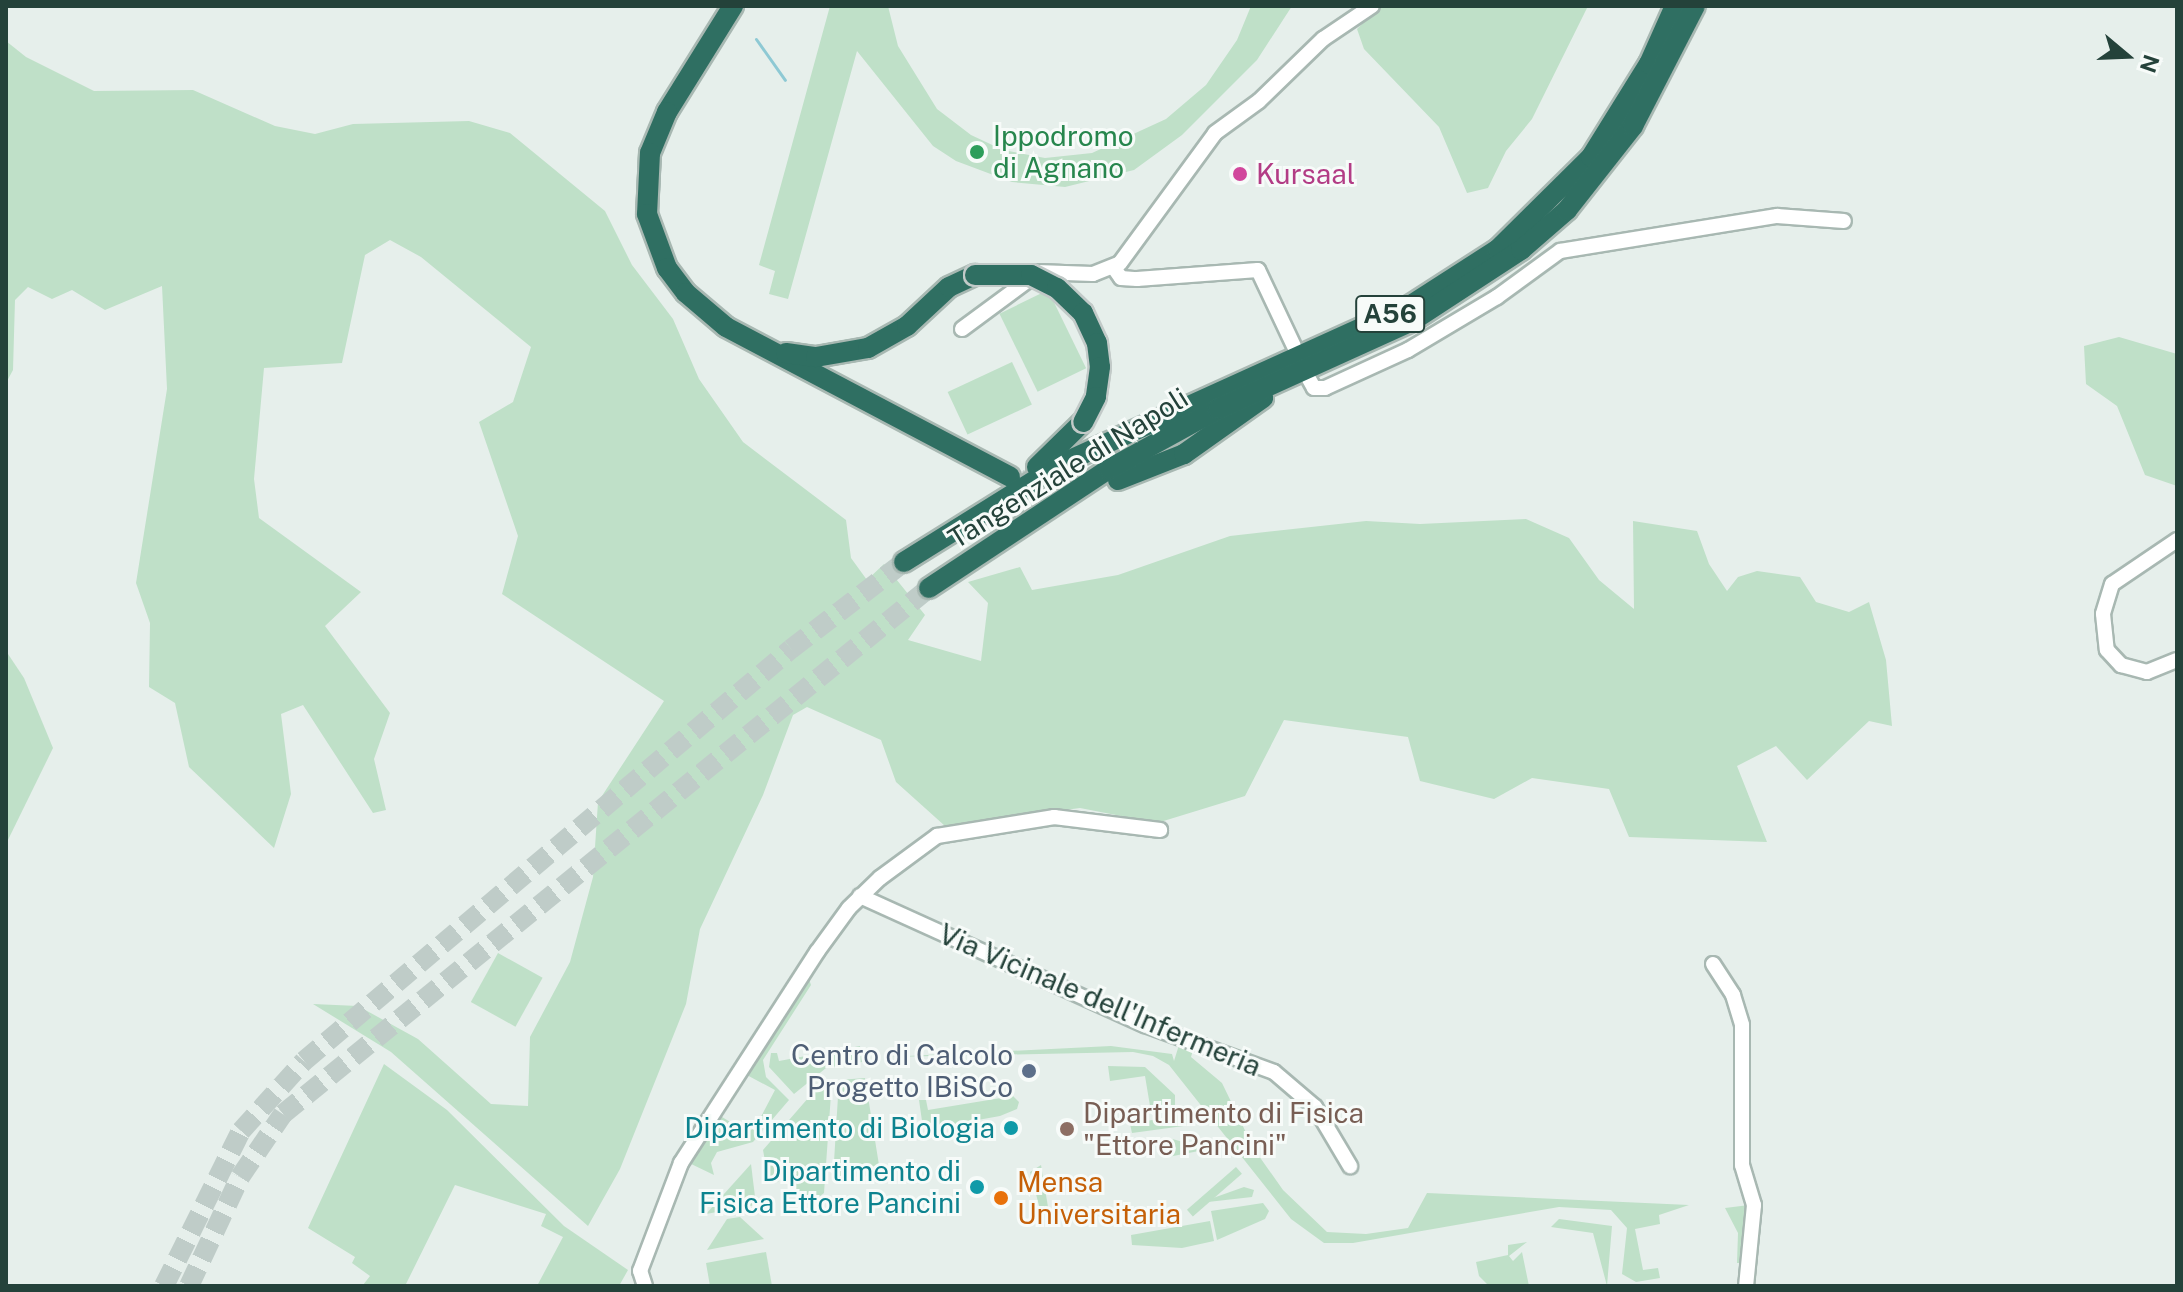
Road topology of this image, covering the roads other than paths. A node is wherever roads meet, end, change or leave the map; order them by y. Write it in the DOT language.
graph roads {
  1 [pos="733,6"];
  2 [pos="1372,6"];
  3 [pos="1675,6"];
  4 [pos="1695,6"];
  5 [pos="1844,221"];
  6 [pos="1114,268"];
  7 [pos="962,329"];
  8 [pos="1294,346"];
  9 [pos="778,353"];
  10 [pos="1302,377"];
  11 [pos="1010,477"];
  12 [pos="1118,480"];
  13 [pos="1001,498"];
  14 [pos="2177,540"];
  15 [pos="904,562"];
  16 [pos="929,588"];
  17 [pos="2177,660"];
  18 [pos="1160,830"];
  19 [pos="860,896"];
  20 [pos="1713,964"];
  21 [pos="1350,1166"];
  22 [pos="645,1286"];
  23 [pos="1746,1286"];
  1 -- 9 [label="highway"];
  2 -- 6 [label="street"];
  3 -- 13 [label="highway, Tangenziale di Napoli / A56"];
  4 -- 10 [label="highway, Tangenziale di Napoli / A56"];
  5 -- 10 [label="street"];
  6 -- 7 [label="street"];
  6 -- 8 [label="street"];
  9 -- 11 [label="highway"];
  9 -- 13 [label="highway, bridge"];
  10 -- 12 [label="highway"];
  10 -- 16 [label="highway, Tangenziale di Napoli / A56"];
  13 -- 15 [label="highway, Tangenziale di Napoli / A56"];
  14 -- 17 [label="street"];
  18 -- 19 [label="street"];
  19 -- 21 [label="street, Via Vicinale dell'Infermeria"];
  19 -- 22 [label="street"];
  20 -- 23 [label="street"];
}
